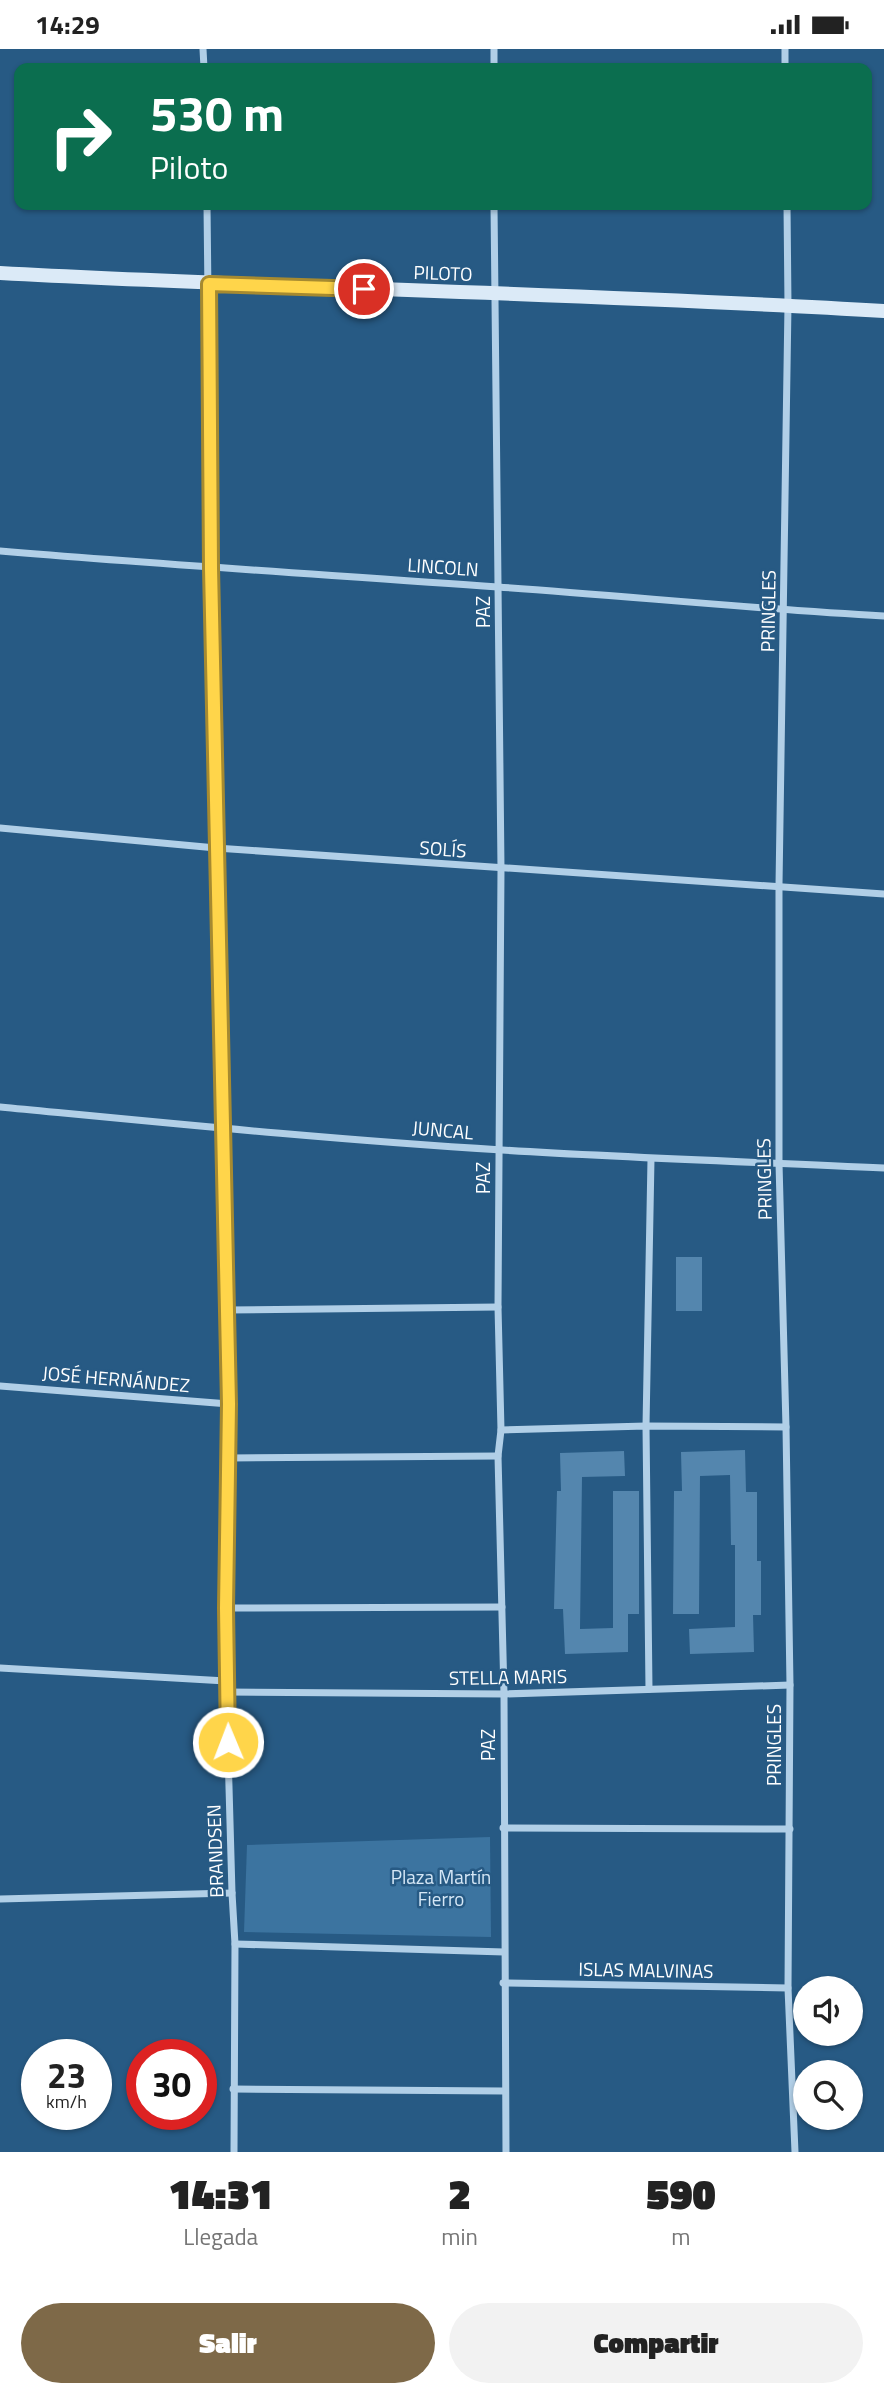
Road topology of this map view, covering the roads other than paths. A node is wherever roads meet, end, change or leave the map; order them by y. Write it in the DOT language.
graph roads {
  1 [pos="207,210"];
  2 [pos="494,210"];
  3 [pos="787,210"];
  4 [pos="0,273"];
  5 [pos="209,284"];
  6 [pos="494,293"];
  7 [pos="788,306"];
  8 [pos="884,311"];
  9 [pos="0,551"];
  10 [pos="211,568"];
  11 [pos="499,587"];
  12 [pos="784,611"];
  13 [pos="884,616"];
  14 [pos="0,828"];
  15 [pos="216,848"];
  16 [pos="501,869"];
  17 [pos="779,885"];
  18 [pos="884,894"];
  19 [pos="0,1107"];
  20 [pos="225,1129"];
  21 [pos="499,1150"];
  22 [pos="651,1159"];
  23 [pos="779,1163"];
  24 [pos="884,1168"];
  25 [pos="498,1307"];
  26 [pos="227,1310"];
  27 [pos="0,1386"];
  28 [pos="229,1404"];
  29 [pos="646,1426"];
  30 [pos="786,1427"];
  31 [pos="501,1430"];
  32 [pos="498,1455"];
  33 [pos="229,1458"];
  34 [pos="502,1607"];
  35 [pos="226,1608"];
  36 [pos="0,1668"];
  37 [pos="226,1681"];
  38 [pos="790,1685"];
  39 [pos="649,1689"];
  40 [pos="226,1692"];
  41 [pos="504,1694"];
  42 [pos="503,1828"];
  43 [pos="790,1829"];
  44 [pos="232,1893"];
  45 [pos="0,1899"];
  46 [pos="235,1944"];
  47 [pos="504,1952"];
  48 [pos="503,1983"];
  49 [pos="788,1988"];
  50 [pos="233,2089"];
  51 [pos="504,2091"];
  52 [pos="234,2152"];
  53 [pos="506,2152"];
  54 [pos="795,2152"];
  1 -- 5 [label="street, BRANDSEN"];
  2 -- 6 [label="street, PAZ"];
  3 -- 7 [label="street, PRINGLES"];
  4 -- 5 [label="main road, PILOTO"];
  5 -- 6 [label="main road, PILOTO"];
  5 -- 10 [label="street, BRANDSEN"];
  6 -- 7 [label="main road, PILOTO"];
  6 -- 11 [label="street, PAZ"];
  7 -- 8 [label="main road, PILOTO"];
  7 -- 12 [label="street, PRINGLES"];
  9 -- 10 [label="street, LINCOLN"];
  10 -- 11 [label="street, LINCOLN"];
  10 -- 15 [label="street, BRANDSEN"];
  11 -- 12 [label="street, LINCOLN"];
  11 -- 16 [label="street, PAZ"];
  12 -- 13 [label="street, LINCOLN"];
  12 -- 17 [label="street, PRINGLES"];
  14 -- 15 [label="street, SOLÍS"];
  15 -- 16 [label="street, SOLÍS"];
  15 -- 20 [label="street, BRANDSEN"];
  16 -- 17 [label="street, SOLÍS"];
  16 -- 21 [label="street, PAZ"];
  17 -- 18 [label="street, SOLÍS"];
  17 -- 23 [label="street, PRINGLES"];
  19 -- 20 [label="street, JUNCAL"];
  20 -- 21 [label="street, JUNCAL"];
  20 -- 26 [label="street, BRANDSEN"];
  21 -- 22 [label="street, JUNCAL"];
  21 -- 25 [label="street, PAZ"];
  22 -- 23 [label="street, JUNCAL"];
  22 -- 29 [label="street"];
  23 -- 24 [label="street, JUNCAL"];
  23 -- 30 [label="street, PRINGLES"];
  25 -- 26 [label="street"];
  25 -- 31 [label="street, PAZ"];
  26 -- 28 [label="street, BRANDSEN"];
  27 -- 28 [label="street, JOSÉ HERNÁNDEZ"];
  28 -- 33 [label="street, BRANDSEN"];
  29 -- 30 [label="street"];
  29 -- 31 [label="street"];
  29 -- 39 [label="street"];
  30 -- 38 [label="street, PRINGLES"];
  31 -- 32 [label="street, PAZ"];
  32 -- 33 [label="street"];
  32 -- 34 [label="street, PAZ"];
  33 -- 35 [label="street, BRANDSEN"];
  34 -- 35 [label="street"];
  34 -- 41 [label="street, PAZ"];
  35 -- 37 [label="street, BRANDSEN"];
  36 -- 37 [label="street"];
  37 -- 40 [label="street, BRANDSEN"];
  38 -- 39 [label="street, STELLA MARIS"];
  38 -- 43 [label="street, PRINGLES"];
  39 -- 41 [label="street, STELLA MARIS"];
  40 -- 41 [label="street, STELLA MARIS"];
  40 -- 44 [label="street, BRANDSEN"];
  41 -- 42 [label="street, PAZ"];
  42 -- 43 [label="street"];
  42 -- 47 [label="street, PAZ"];
  43 -- 49 [label="street, PRINGLES"];
  44 -- 45 [label="street"];
  44 -- 46 [label="street, BRANDSEN"];
  46 -- 47 [label="street"];
  46 -- 50 [label="street, BRANDSEN"];
  47 -- 48 [label="street, PAZ"];
  48 -- 49 [label="street, ISLAS MALVINAS"];
  48 -- 51 [label="street, PAZ"];
  49 -- 54 [label="street, PRINGLES"];
  50 -- 51 [label="street"];
  50 -- 52 [label="street, BRANDSEN"];
  51 -- 53 [label="street, PAZ"];
}
